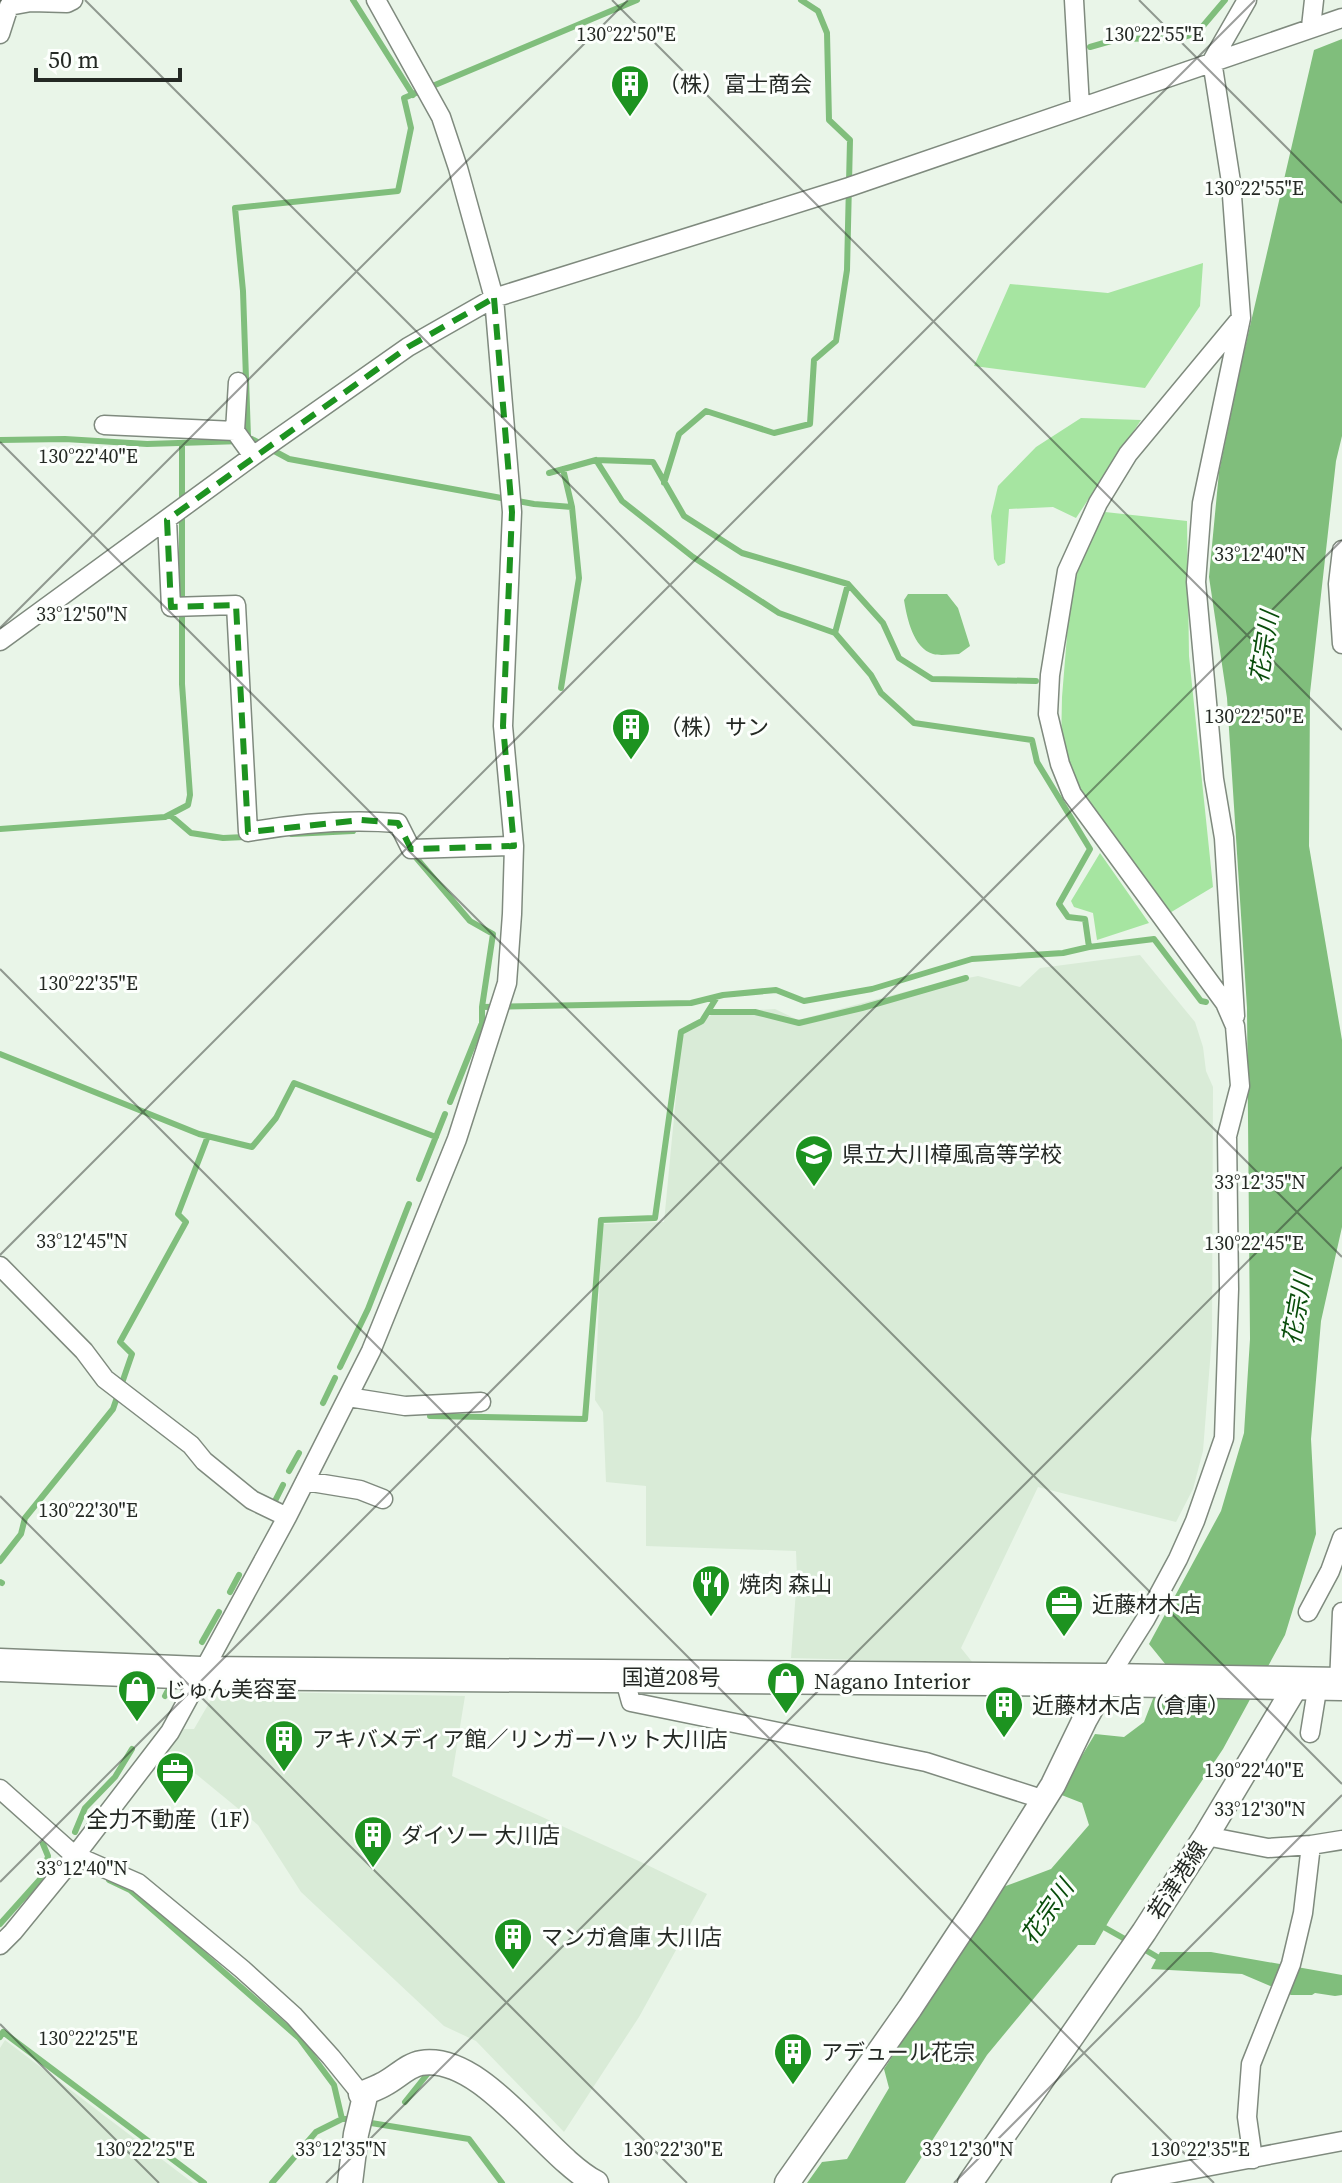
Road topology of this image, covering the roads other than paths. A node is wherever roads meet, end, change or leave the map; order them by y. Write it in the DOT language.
graph roads {
  1 [pos="73,0"];
  2 [pos="376,0"];
  3 [pos="1074,0"];
  4 [pos="1247,0"];
  5 [pos="1314,0"];
  6 [pos="1339,19"];
  7 [pos="1311,27"];
  8 [pos="0,34"];
  9 [pos="1212,61"];
  10 [pos="1080,107"];
  11 [pos="494,298"];
  12 [pos="1241,318"];
  13 [pos="238,382"];
  14 [pos="104,425"];
  15 [pos="251,443"];
  16 [pos="167,520"];
  17 [pos="1342,550"];
  18 [pos="0,641"];
  19 [pos="1342,644"];
  20 [pos="514,846"];
  21 [pos="1235,1026"];
  22 [pos="0,1266"];
  23 [pos="348,1397"];
  24 [pos="481,1402"];
  25 [pos="305,1481"];
  26 [pos="383,1499"];
  27 [pos="287,1517"];
  28 [pos="1342,1538"];
  29 [pos="1308,1612"];
  30 [pos="1342,1612"];
  31 [pos="0,1665"];
  32 [pos="201,1673"];
  33 [pos="624,1677"];
  34 [pos="1112,1680"];
  35 [pos="1324,1684"];
  36 [pos="1310,1733"];
  37 [pos="0,1789"];
  38 [pos="1045,1800"];
  39 [pos="1206,1836"];
  40 [pos="1342,1840"];
  41 [pos="1311,1845"];
  42 [pos="74,1855"];
  43 [pos="0,1945"];
  44 [pos="363,2093"];
  45 [pos="1342,2141"];
  46 [pos="1253,2159"];
  47 [pos="350,2183"];
  48 [pos="596,2183"];
  49 [pos="787,2183"];
  50 [pos="970,2183"];
  51 [pos="1121,2183"];
  1 -- 8 [label="street"];
  2 -- 11 [label="street"];
  3 -- 10 [label="street"];
  4 -- 9 [label="street"];
  5 -- 7 [label="street"];
  6 -- 7 [label="street"];
  7 -- 9 [label="street"];
  9 -- 10 [label="street"];
  9 -- 12 [label="street"];
  10 -- 11 [label="street"];
  11 -- 15 [label="street"];
  11 -- 20 [label="street"];
  12 -- 21 [label="street"];
  12 -- 21 [label="street"];
  13 -- 15 [label="street"];
  14 -- 15 [label="street"];
  15 -- 16 [label="street"];
  16 -- 18 [label="street"];
  16 -- 20 [label="street"];
  17 -- 19 [label="street"];
  20 -- 23 [label="street"];
  21 -- 34 [label="street"];
  22 -- 27 [label="street"];
  23 -- 24 [label="street"];
  23 -- 25 [label="street"];
  25 -- 26 [label="street"];
  25 -- 27 [label="street"];
  27 -- 32 [label="street"];
  28 -- 29 [label="street"];
  30 -- 35 [label="street"];
  31 -- 32 [label="highway, 国道208号"];
  32 -- 33 [label="highway, 国道208号"];
  32 -- 42 [label="street"];
  33 -- 34 [label="highway, 国道208号"];
  33 -- 38 [label="street"];
  34 -- 35 [label="highway, 国道208号"];
  34 -- 38 [label="street"];
  35 -- 36 [label="street"];
  35 -- 39 [label="street, 若津港線"];
  37 -- 42 [label="street"];
  38 -- 49 [label="street"];
  39 -- 41 [label="street"];
  39 -- 50 [label="street, 若津港線"];
  40 -- 41 [label="street"];
  41 -- 46 [label="street"];
  42 -- 43 [label="street"];
  42 -- 44 [label="street"];
  44 -- 47 [label="street"];
  44 -- 48 [label="street"];
  45 -- 46 [label="street"];
  46 -- 51 [label="street"];
}
